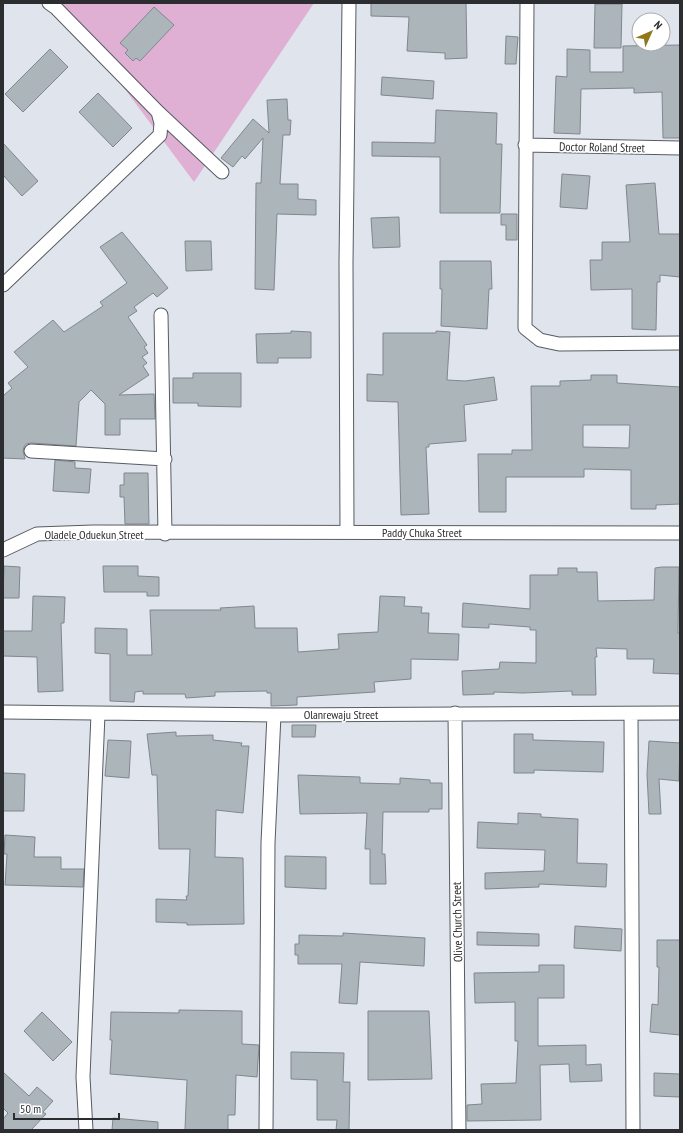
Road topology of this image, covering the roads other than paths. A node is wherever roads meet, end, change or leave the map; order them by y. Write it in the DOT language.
graph roads {
  1 [pos="49,3"];
  2 [pos="350,3"];
  3 [pos="527,3"];
  4 [pos="158,112"];
  5 [pos="525,145"];
  6 [pos="680,148"];
  7 [pos="222,172"];
  8 [pos="3,285"];
  9 [pos="161,315"];
  10 [pos="680,343"];
  11 [pos="31,451"];
  12 [pos="165,459"];
  13 [pos="347,532"];
  14 [pos="680,533"];
  15 [pos="165,534"];
  16 [pos="3,550"];
  17 [pos="3,712"];
  18 [pos="455,713"];
  19 [pos="680,713"];
  20 [pos="98,714"];
  21 [pos="631,714"];
  22 [pos="274,715"];
  23 [pos="86,1130"];
  24 [pos="266,1130"];
  25 [pos="459,1130"];
  26 [pos="633,1130"];
  1 -- 4 [label="street"];
  2 -- 13 [label="street"];
  3 -- 5 [label="street"];
  4 -- 7 [label="street"];
  4 -- 8 [label="street"];
  5 -- 6 [label="street, Doctor Roland Street"];
  5 -- 10 [label="street"];
  9 -- 12 [label="street"];
  11 -- 12 [label="street"];
  12 -- 15 [label="street"];
  13 -- 14 [label="street, Paddy Chuka Street"];
  13 -- 15 [label="street, Paddy Chuka Street"];
  15 -- 16 [label="street, Oladele Oduekun Street"];
  17 -- 20 [label="street, Olanrewaju Street"];
  18 -- 21 [label="street, Olanrewaju Street"];
  18 -- 22 [label="street, Olanrewaju Street"];
  18 -- 25 [label="street, Olive Church Street"];
  19 -- 21 [label="street, Olanrewaju Street"];
  20 -- 22 [label="street, Olanrewaju Street"];
  20 -- 23 [label="street"];
  21 -- 26 [label="street"];
  22 -- 24 [label="street"];
}
